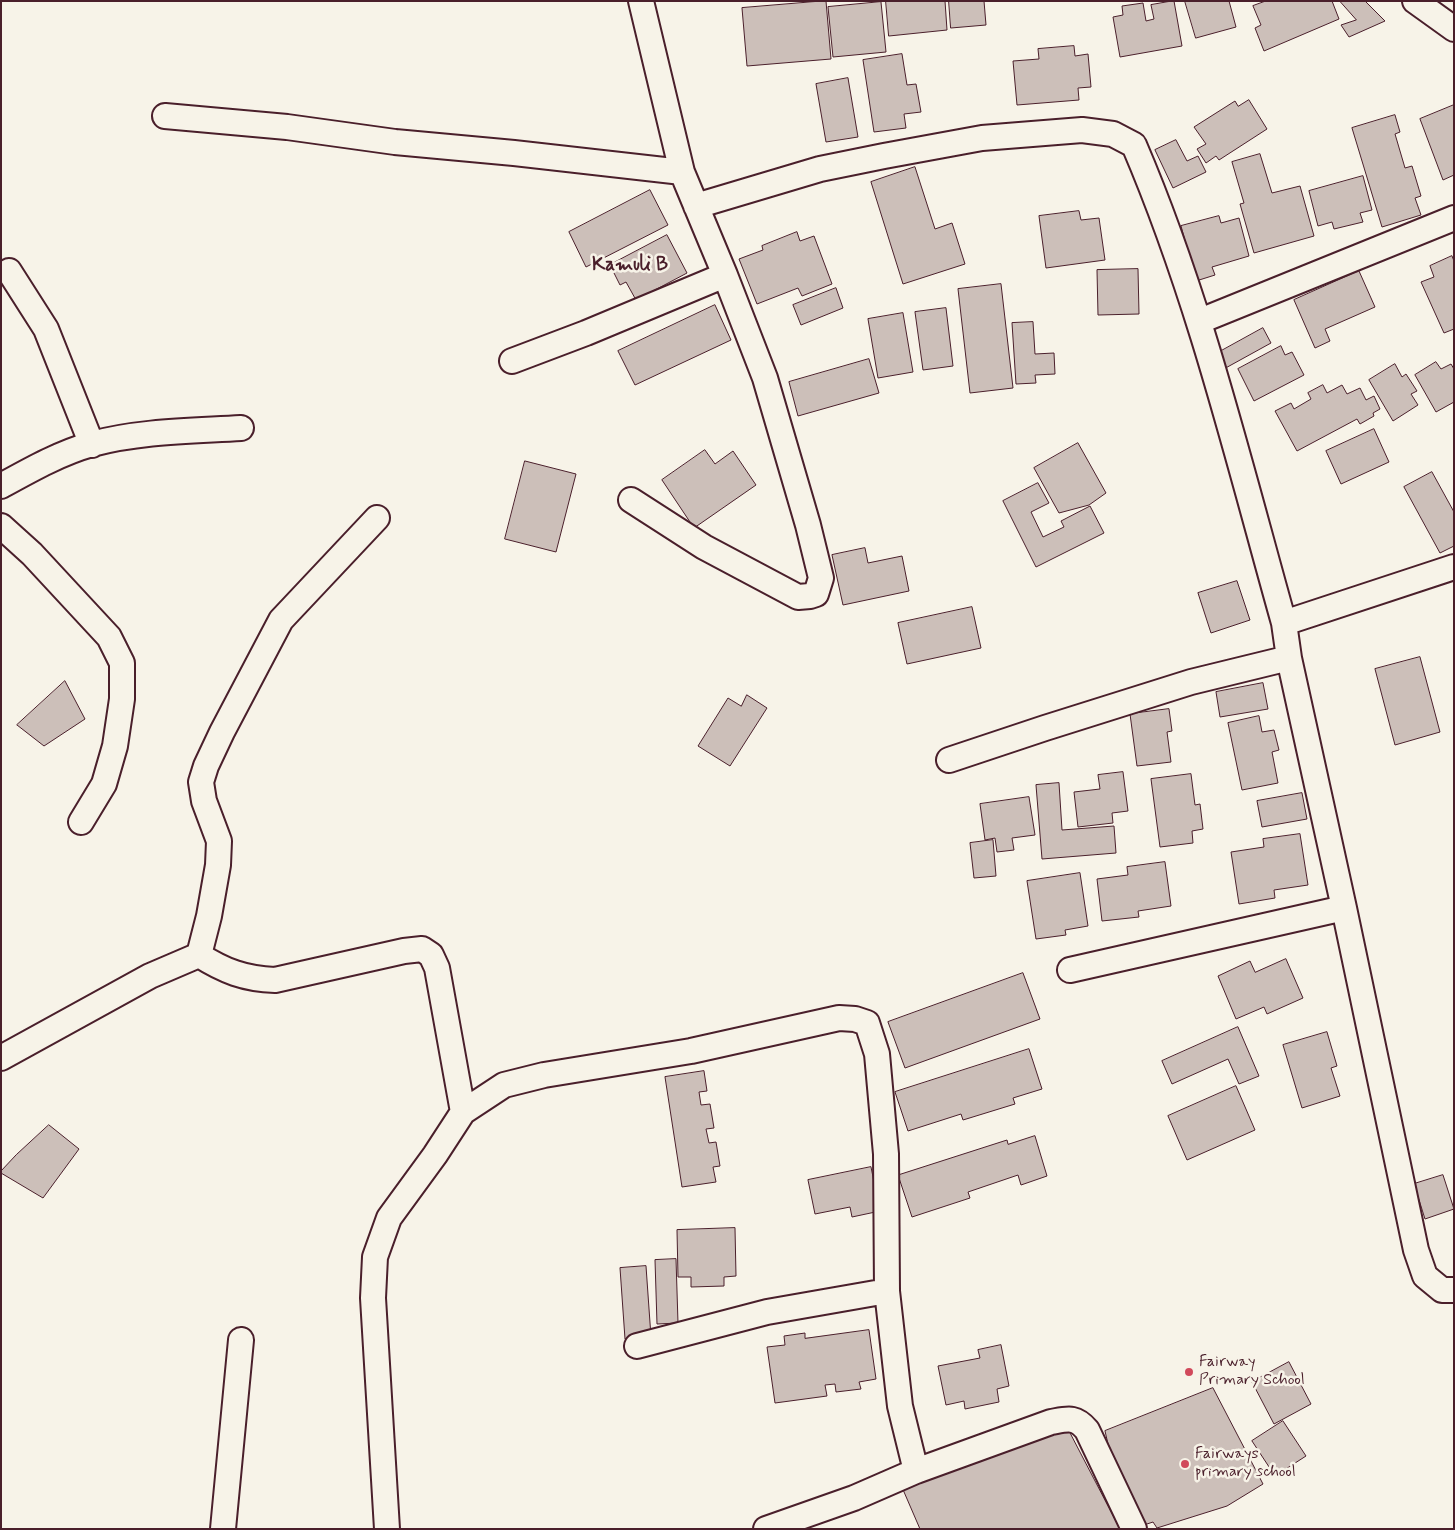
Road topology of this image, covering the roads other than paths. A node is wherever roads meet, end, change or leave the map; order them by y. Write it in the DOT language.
graph roads {
  1 [pos="641,1"];
  2 [pos="1415,1"];
  3 [pos="1454,29"];
  4 [pos="165,116"];
  5 [pos="682,172"];
  6 [pos="696,206"];
  7 [pos="1454,218"];
  8 [pos="8,271"];
  9 [pos="725,275"];
  10 [pos="1200,321"];
  11 [pos="512,361"];
  12 [pos="241,428"];
  13 [pos="92,444"];
  14 [pos="1,486"];
  15 [pos="631,500"];
  16 [pos="377,518"];
  17 [pos="1,526"];
  18 [pos="1454,567"];
  19 [pos="1284,623"];
  20 [pos="1289,658"];
  21 [pos="949,760"];
  22 [pos="81,822"];
  23 [pos="1344,908"];
  24 [pos="199,955"];
  25 [pos="1070,970"];
  26 [pos="1,1058"];
  27 [pos="463,1112"];
  28 [pos="1454,1290"];
  29 [pos="887,1291"];
  30 [pos="241,1340"];
  31 [pos="637,1346"];
  32 [pos="916,1471"];
  33 [pos="223,1529"];
  34 [pos="387,1529"];
  35 [pos="766,1529"];
  36 [pos="1134,1529"];
  1 -- 5 [label="street"];
  2 -- 3 [label="street"];
  4 -- 5 [label="street"];
  5 -- 6 [label="street"];
  6 -- 9 [label="street"];
  6 -- 10 [label="street"];
  7 -- 10 [label="street"];
  8 -- 13 [label="street"];
  9 -- 11 [label="street"];
  9 -- 15 [label="street"];
  10 -- 19 [label="street"];
  12 -- 13 [label="street"];
  13 -- 14 [label="street"];
  16 -- 24 [label="street"];
  17 -- 22 [label="street"];
  18 -- 19 [label="street"];
  19 -- 20 [label="street"];
  20 -- 21 [label="street"];
  20 -- 23 [label="street"];
  23 -- 25 [label="street"];
  23 -- 28 [label="street"];
  24 -- 26 [label="street"];
  24 -- 27 [label="street"];
  27 -- 29 [label="street"];
  27 -- 34 [label="street"];
  29 -- 31 [label="street"];
  29 -- 32 [label="street"];
  30 -- 33 [label="street"];
  32 -- 35 [label="street"];
  32 -- 36 [label="street"];
}
